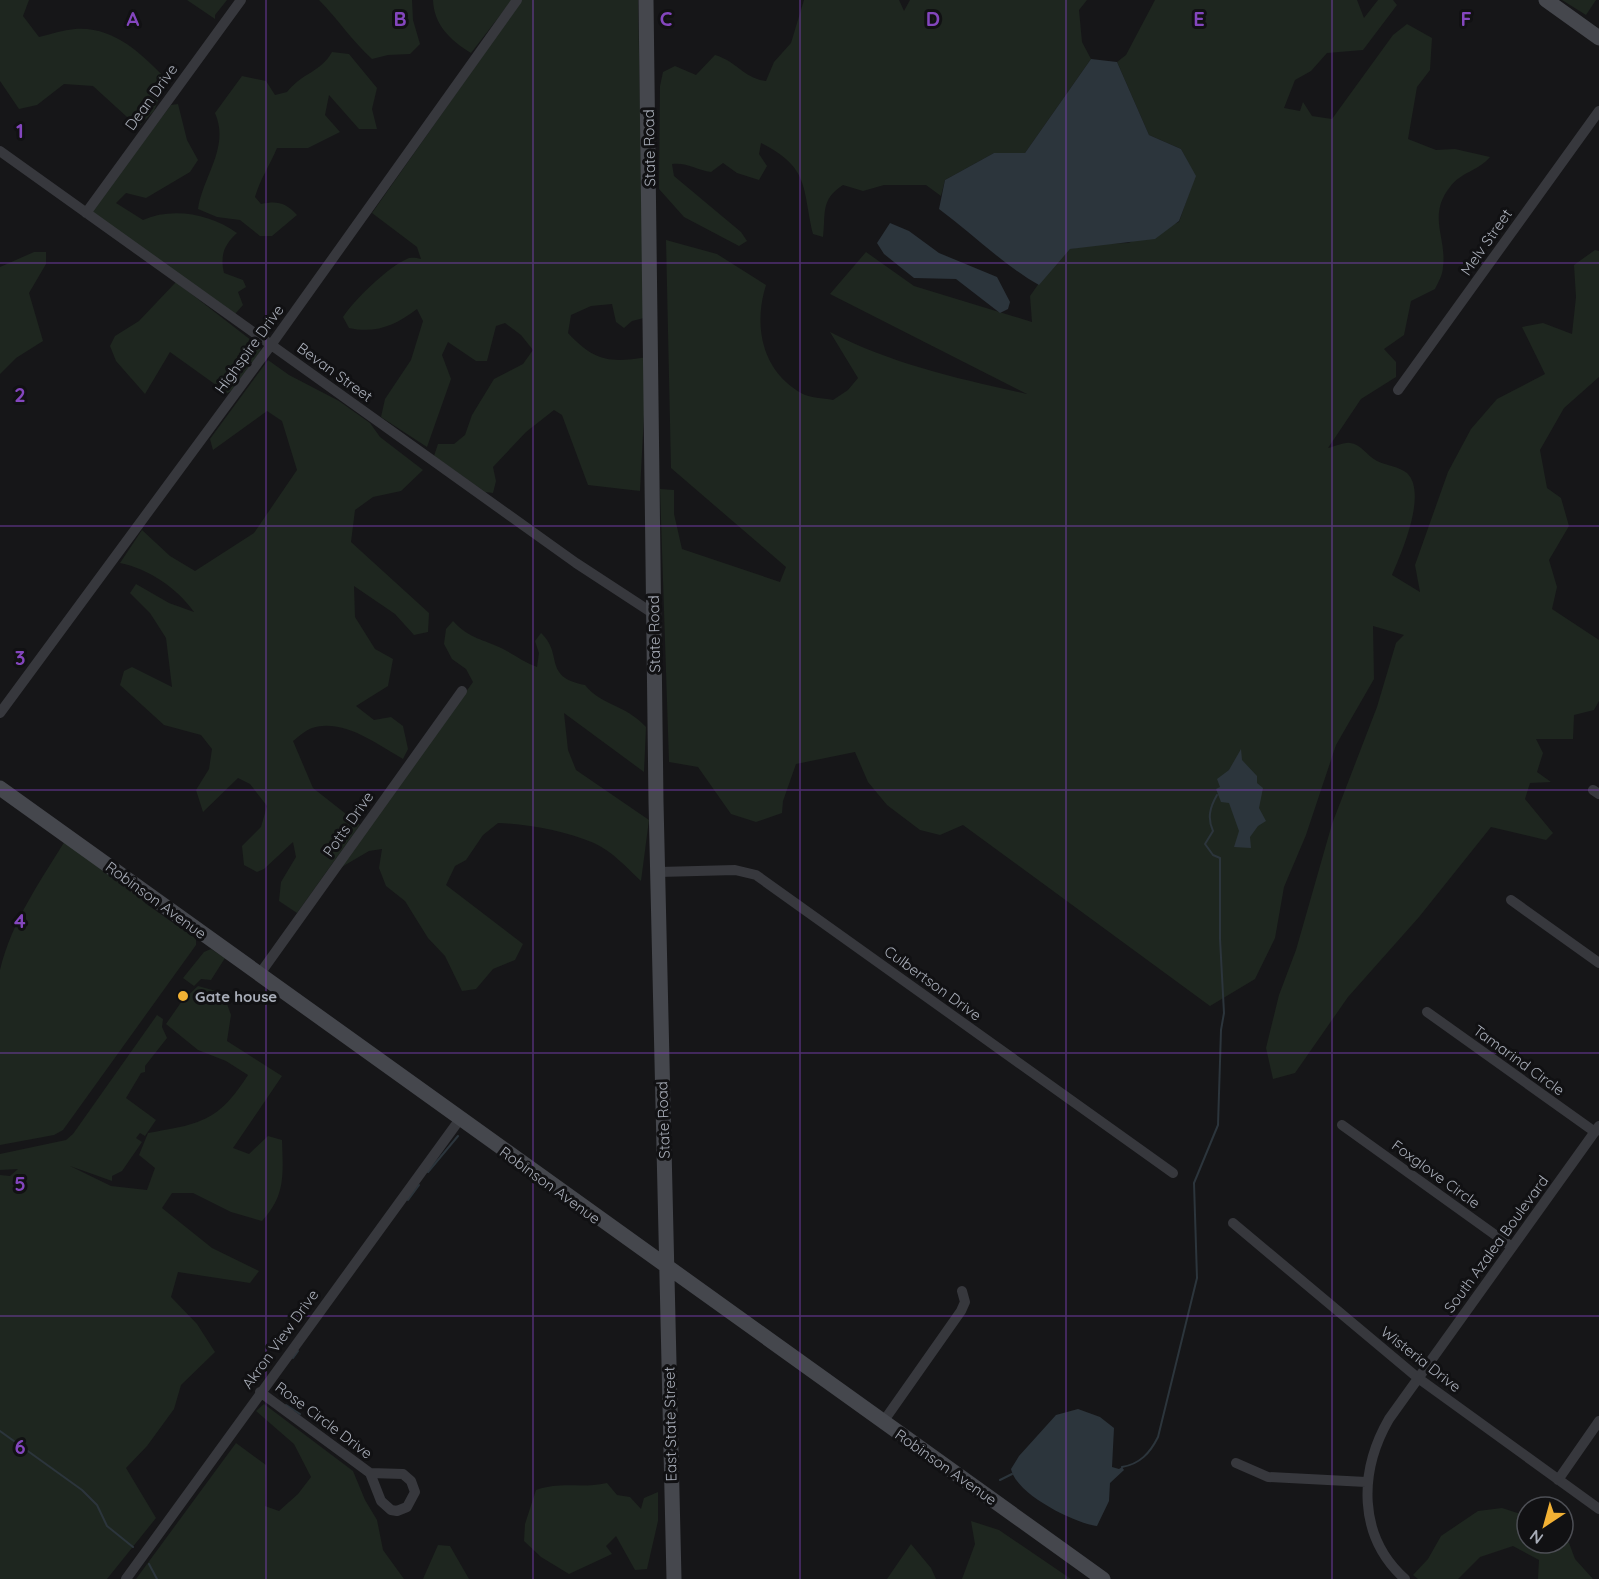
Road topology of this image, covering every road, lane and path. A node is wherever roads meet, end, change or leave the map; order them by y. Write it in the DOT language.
graph roads {
  1 [pos="241,0"];
  2 [pos="517,0"];
  3 [pos="646,0"];
  4 [pos="1546,0"];
  5 [pos="1599,38"];
  6 [pos="1599,111"];
  7 [pos="0,151"];
  8 [pos="86,213"];
  9 [pos="271,345"];
  10 [pos="1398,390"];
  11 [pos="654,614"];
  12 [pos="462,691"];
  13 [pos="0,713"];
  14 [pos="0,788"];
  15 [pos="658,872"];
  16 [pos="1511,900"];
  17 [pos="1599,963"];
  18 [pos="259,975"];
  19 [pos="1426,1012"];
  20 [pos="460,1119"];
  21 [pos="1342,1125"];
  22 [pos="1597,1129"];
  23 [pos="1173,1173"];
  24 [pos="1233,1222"];
  25 [pos="1512,1247"];
  26 [pos="666,1268"];
  27 [pos="962,1292"];
  28 [pos="1418,1378"];
  29 [pos="260,1392"];
  30 [pos="1599,1421"];
  31 [pos="883,1422"];
  32 [pos="1236,1463"];
  33 [pos="370,1473"];
  34 [pos="1558,1480"];
  35 [pos="1366,1482"];
  36 [pos="1599,1509"];
  37 [pos="126,1579"];
  38 [pos="674,1579"];
  39 [pos="1103,1579"];
  40 [pos="1405,1579"];
  1 -- 8 [label="street, Dean Drive"];
  2 -- 9 [label="street, Highspire Drive"];
  3 -- 11 [label="street, State Road"];
  4 -- 5 [label="street"];
  6 -- 10 [label="street, Melv Street"];
  7 -- 8 [label="street, Bevan Street"];
  8 -- 9 [label="street, Bevan Street"];
  9 -- 11 [label="street, Bevan Street"];
  9 -- 13 [label="street, Highspire Drive"];
  11 -- 15 [label="street, State Road"];
  12 -- 18 [label="street, Potts Drive"];
  14 -- 18 [label="street, Robinson Avenue"];
  15 -- 23 [label="street, Culbertson Drive"];
  15 -- 26 [label="street, State Road"];
  16 -- 17 [label="street"];
  18 -- 20 [label="street, Robinson Avenue"];
  19 -- 22 [label="street, Tamarind Circle"];
  20 -- 26 [label="street, Robinson Avenue"];
  20 -- 29 [label="street, Akron View Drive"];
  21 -- 25 [label="street, Foxglove Circle"];
  22 -- 25 [label="street, South Azalea Boulevard"];
  24 -- 28 [label="street, Wisteria Drive"];
  25 -- 28 [label="street, South Azalea Boulevard"];
  26 -- 31 [label="street, Robinson Avenue"];
  26 -- 38 [label="street, East State Street"];
  27 -- 31 [label="street"];
  28 -- 34 [label="street, Wisteria Drive"];
  28 -- 35 [label="street, South Azalea Boulevard"];
  29 -- 33 [label="street, Rose Circle Drive"];
  29 -- 37 [label="street, Akron View Drive"];
  30 -- 34 [label="street"];
  31 -- 39 [label="street, Robinson Avenue"];
  32 -- 35 [label="street"];
  33 -- 33 [label="street, Rose Circle Drive"];
  34 -- 36 [label="street, Wisteria Drive"];
  35 -- 40 [label="street"];
}
